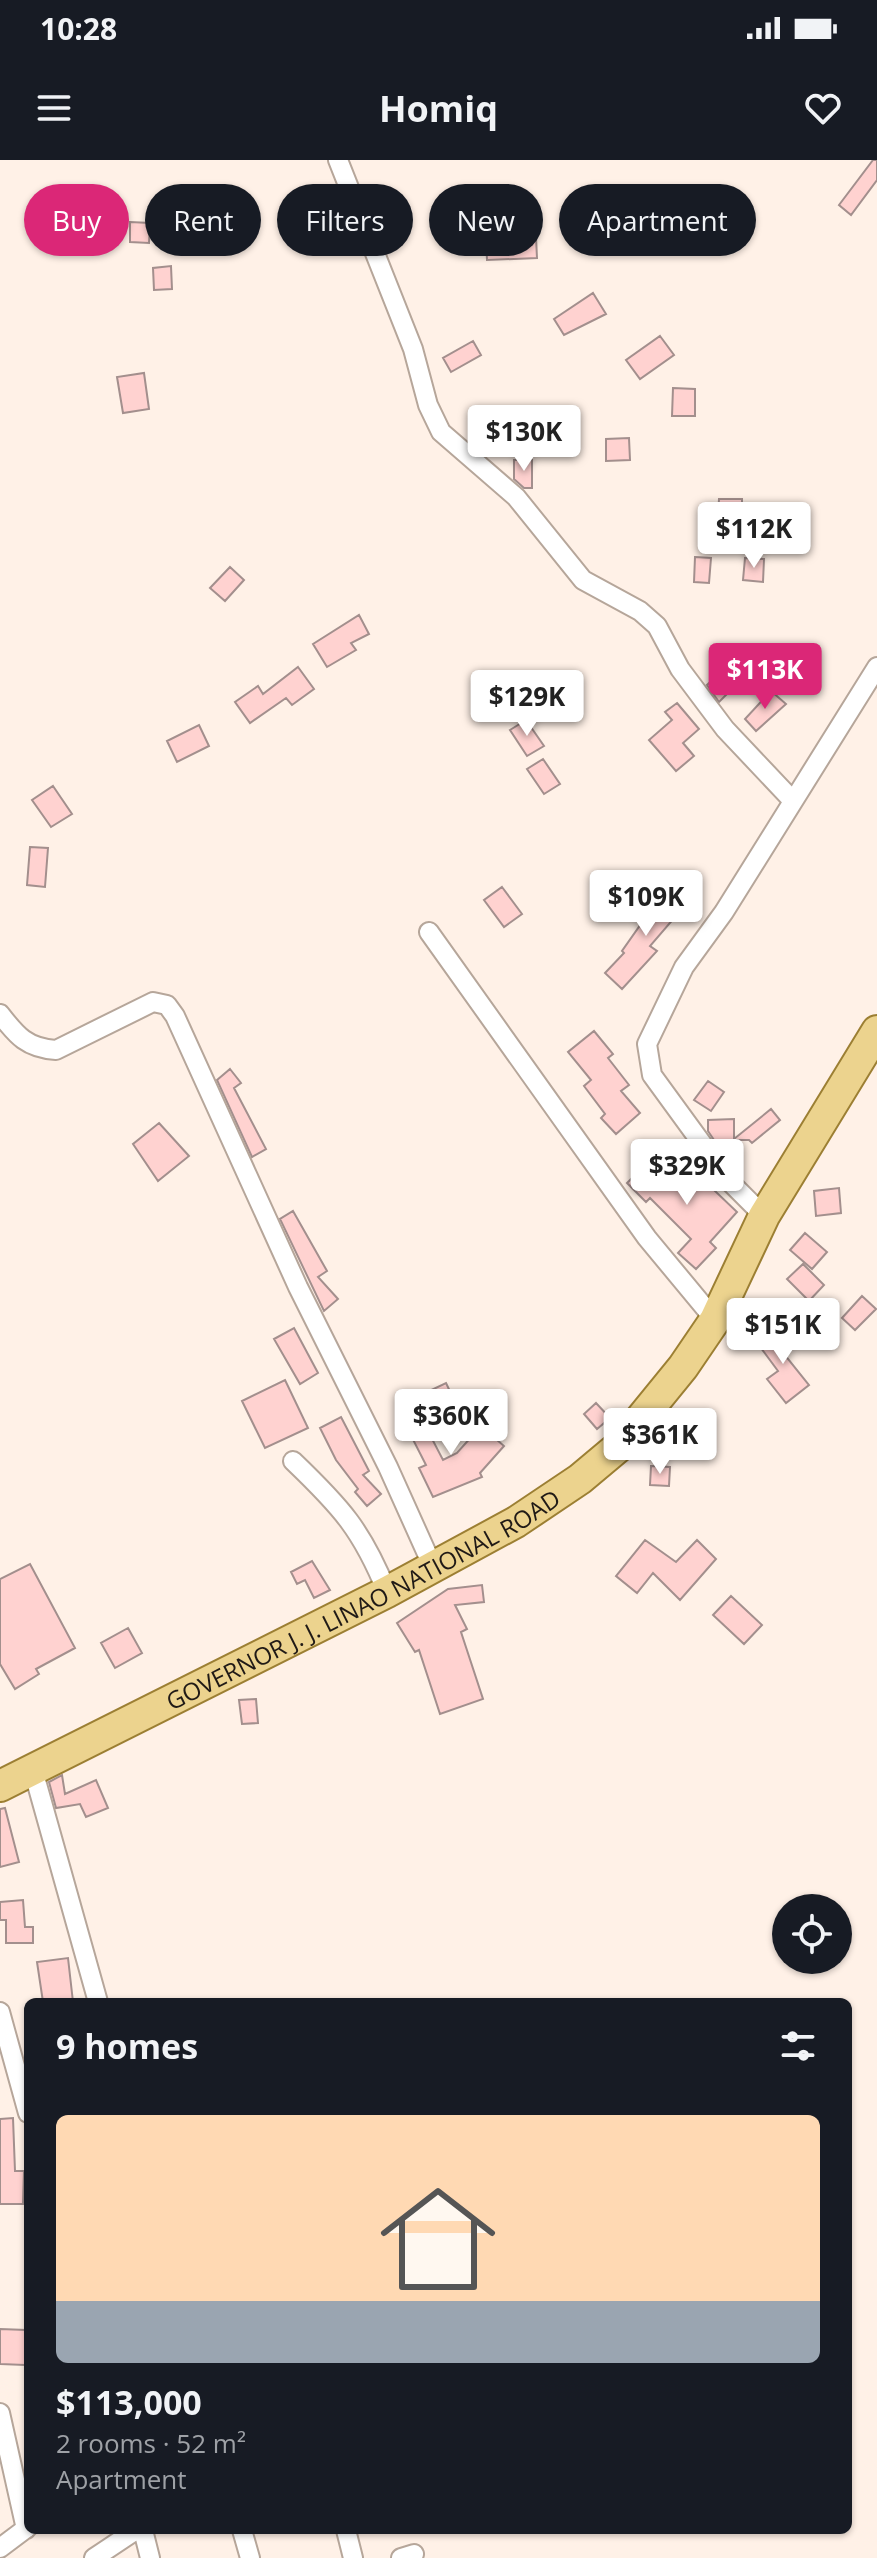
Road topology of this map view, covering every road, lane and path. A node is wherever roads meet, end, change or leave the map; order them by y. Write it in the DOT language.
graph roads {
  1 [pos="338,160"];
  2 [pos="877,667"];
  3 [pos="793,801"];
  4 [pos="429,932"];
  5 [pos="0,1014"];
  6 [pos="877,1031"];
  7 [pos="764,1216"];
  8 [pos="715,1320"];
  9 [pos="293,1461"];
  10 [pos="433,1567"];
  11 [pos="387,1592"];
  12 [pos="33,1770"];
  13 [pos="0,1786"];
  14 [pos="97,1998"];
  15 [pos="0,2012"];
  16 [pos="24,2099"];
  17 [pos="0,2413"];
  18 [pos="24,2515"];
  19 [pos="24,2530"];
  20 [pos="130,2534"];
  21 [pos="144,2534"];
  22 [pos="243,2534"];
  23 [pos="347,2534"];
  24 [pos="0,2548"];
  25 [pos="94,2558"];
  26 [pos="150,2558"];
  27 [pos="250,2558"];
  28 [pos="353,2558"];
  1 -- 3 [label="street"];
  2 -- 3 [label="street"];
  3 -- 7 [label="street"];
  4 -- 8 [label="street"];
  5 -- 10 [label="street"];
  6 -- 7 [label="main road, GOVERNOR J. J. LINAO NATIONAL ROAD"];
  7 -- 8 [label="main road, GOVERNOR J. J. LINAO NATIONAL ROAD"];
  8 -- 10 [label="main road, GOVERNOR J. J. LINAO NATIONAL ROAD"];
  9 -- 11 [label="street"];
  10 -- 11 [label="main road, GOVERNOR J. J. LINAO NATIONAL ROAD"];
  11 -- 12 [label="main road, GOVERNOR J. J. LINAO NATIONAL ROAD"];
  12 -- 13 [label="main road, GOVERNOR J. J. LINAO NATIONAL ROAD"];
  12 -- 14 [label="street"];
  15 -- 16 [label="street"];
  17 -- 18 [label="street"];
  19 -- 24 [label="street"];
  20 -- 25 [label="street"];
  21 -- 26 [label="street"];
  22 -- 27 [label="street"];
  23 -- 28 [label="street"];
}
